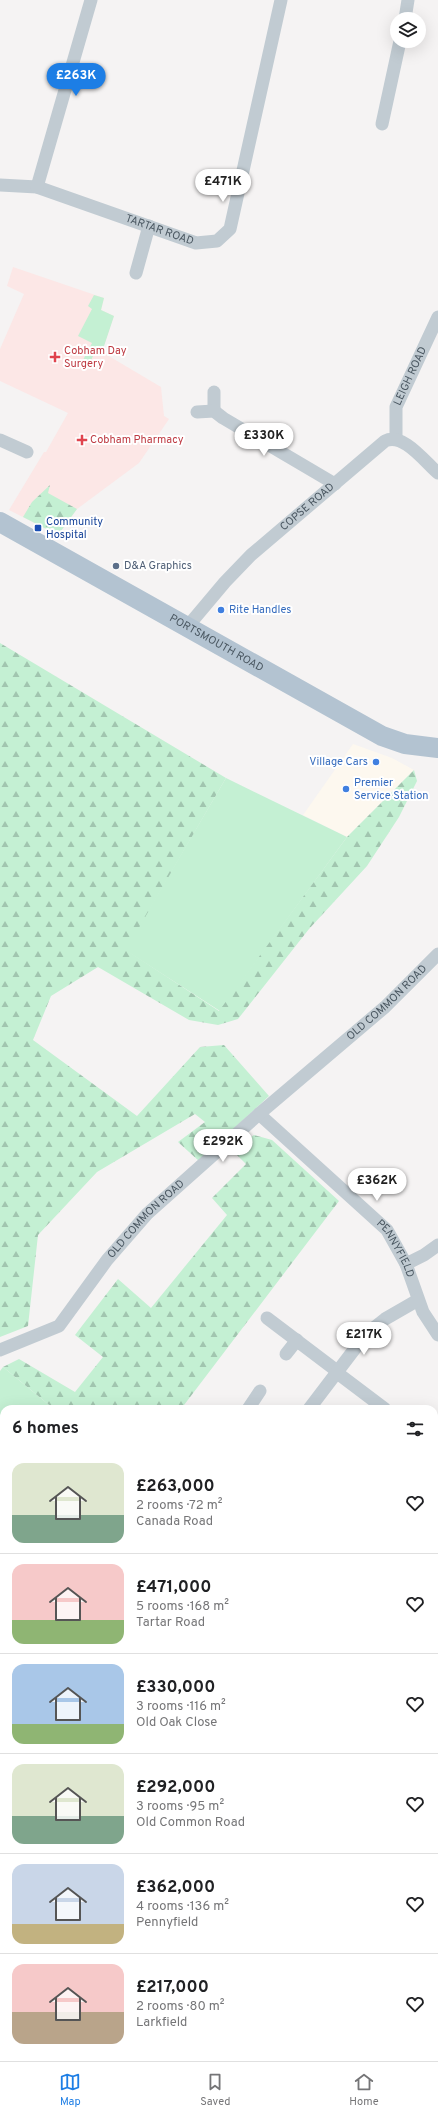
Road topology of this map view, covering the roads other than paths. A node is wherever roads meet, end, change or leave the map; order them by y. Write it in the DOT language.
graph roads {
  1 [pos="91,0"];
  2 [pos="281,0"];
  3 [pos="408,0"];
  4 [pos="405,12"];
  5 [pos="398,48"];
  6 [pos="382,124"];
  7 [pos="0,185"];
  8 [pos="37,187"];
  9 [pos="149,226"];
  10 [pos="136,273"];
  11 [pos="438,318"];
  12 [pos="214,392"];
  13 [pos="214,411"];
  14 [pos="197,412"];
  15 [pos="396,439"];
  16 [pos="0,440"];
  17 [pos="28,452"];
  18 [pos="438,473"];
  19 [pos="335,484"];
  20 [pos="0,522"];
  21 [pos="188,626"];
  22 [pos="438,748"];
  23 [pos="438,954"];
  24 [pos="259,1114"];
  25 [pos="438,1245"];
  26 [pos="406,1264"];
  27 [pos="418,1300"];
  28 [pos="267,1318"];
  29 [pos="438,1335"];
  30 [pos="297,1340"];
  31 [pos="0,1350"];
  32 [pos="286,1354"];
  33 [pos="337,1372"];
  34 [pos="260,1391"];
  35 [pos="254,1405"];
  36 [pos="312,1405"];
  37 [pos="380,1405"];
  1 -- 8 [label="street"];
  2 -- 9 [label="street, TARTAR ROAD"];
  3 -- 4 [label="street"];
  5 -- 6 [label="street"];
  7 -- 8 [label="street, TARTAR ROAD"];
  8 -- 9 [label="street, TARTAR ROAD"];
  9 -- 10 [label="street"];
  11 -- 15 [label="street, LEIGH ROAD"];
  12 -- 13 [label="street"];
  13 -- 14 [label="street"];
  13 -- 19 [label="street"];
  15 -- 18 [label="street"];
  15 -- 19 [label="street, COPSE ROAD"];
  16 -- 17 [label="street"];
  19 -- 21 [label="street, COPSE ROAD"];
  20 -- 21 [label="main road, PORTSMOUTH ROAD"];
  21 -- 22 [label="main road, PORTSMOUTH ROAD"];
  23 -- 24 [label="street, OLD COMMON ROAD"];
  24 -- 26 [label="street, PENNYFIELD"];
  24 -- 31 [label="street, OLD COMMON ROAD"];
  25 -- 26 [label="street"];
  26 -- 27 [label="street, PENNYFIELD"];
  27 -- 29 [label="street, PENNYFIELD"];
  27 -- 33 [label="street"];
  28 -- 30 [label="street"];
  30 -- 32 [label="street"];
  30 -- 33 [label="street"];
  33 -- 36 [label="street"];
  33 -- 37 [label="street"];
  34 -- 35 [label="street"];
}
